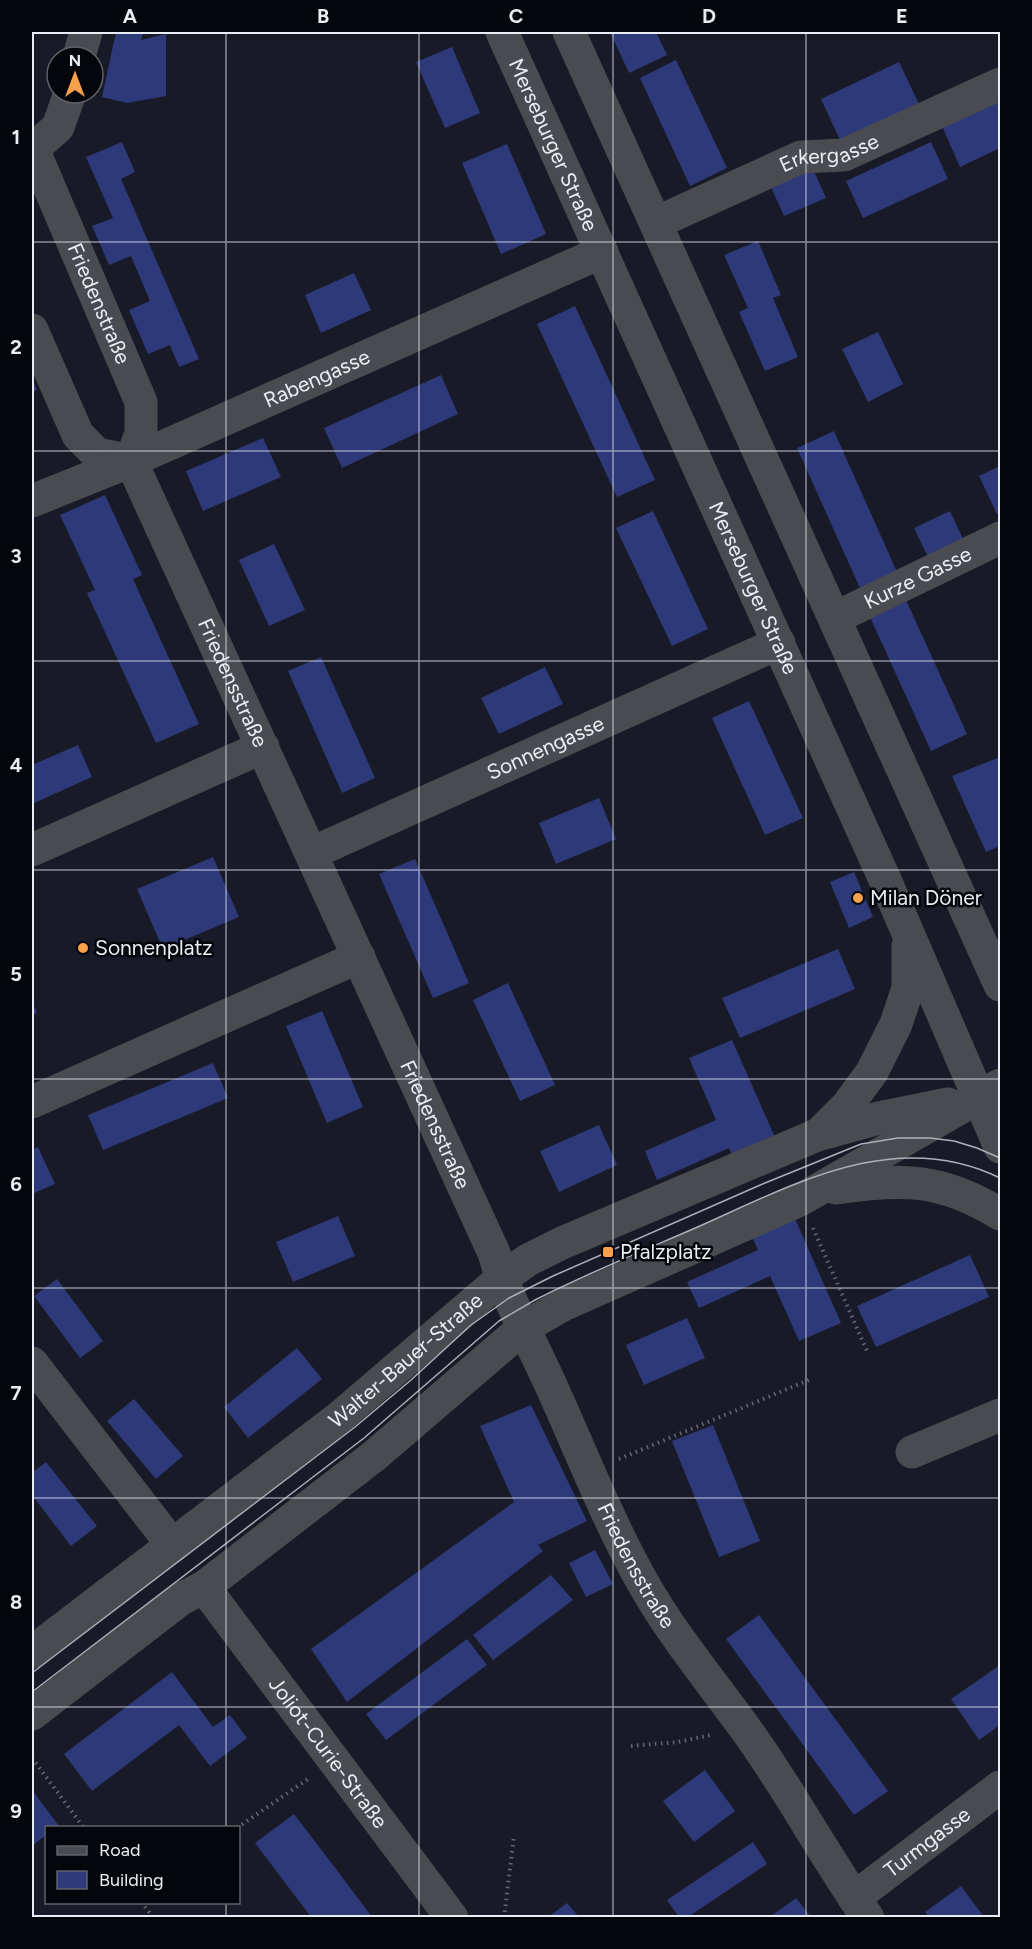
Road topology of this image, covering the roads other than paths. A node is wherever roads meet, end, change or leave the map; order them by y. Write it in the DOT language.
graph roads {
  1 [pos="502,32"];
  2 [pos="569,32"];
  3 [pos="1000,84"];
  4 [pos="66,105"];
  5 [pos="32,149"];
  6 [pos="655,220"];
  7 [pos="602,252"];
  8 [pos="32,330"];
  9 [pos="132,460"];
  10 [pos="32,501"];
  11 [pos="1000,538"];
  12 [pos="834,615"];
  13 [pos="779,643"];
  14 [pos="263,747"];
  15 [pos="32,850"];
  16 [pos="312,853"];
  17 [pos="908,935"];
  18 [pos="359,957"];
  19 [pos="1000,985"];
  20 [pos="990,1091"];
  21 [pos="32,1101"];
  22 [pos="818,1135"];
  23 [pos="1000,1147"];
  24 [pos="800,1200"];
  25 [pos="1000,1214"];
  26 [pos="501,1279"];
  27 [pos="523,1328"];
  28 [pos="32,1363"];
  29 [pos="1000,1415"];
  30 [pos="912,1452"];
  31 [pos="173,1546"];
  32 [pos="204,1587"];
  33 [pos="32,1652"];
  34 [pos="32,1714"];
  35 [pos="1000,1787"];
  36 [pos="861,1908"];
  37 [pos="452,1917"];
  1 -- 7 [label="street, Merseburger Straße"];
  2 -- 6 [label="street"];
  3 -- 6 [label="street, Erkergasse"];
  4 -- 5 [label="street"];
  5 -- 9 [label="street, Friedenstraße"];
  6 -- 12 [label="street"];
  7 -- 9 [label="street, Rabengasse"];
  7 -- 13 [label="street, Merseburger Straße"];
  8 -- 9 [label="street"];
  9 -- 10 [label="street, Rabengasse"];
  9 -- 14 [label="street, Friedensstraße"];
  11 -- 12 [label="street, Kurze Gasse"];
  12 -- 19 [label="street"];
  13 -- 16 [label="street, Sonnengasse"];
  13 -- 17 [label="street, Merseburger Straße"];
  14 -- 15 [label="street"];
  14 -- 16 [label="street, Friedensstraße"];
  16 -- 18 [label="street, Friedensstraße"];
  17 -- 20 [label="street, Merseburger Straße"];
  17 -- 22 [label="street"];
  18 -- 21 [label="street"];
  18 -- 26 [label="street, Friedensstraße"];
  20 -- 22 [label="street"];
  20 -- 23 [label="street, Merseburger Straße"];
  20 -- 24 [label="street"];
  22 -- 26 [label="street, Walter-Bauer-Straße"];
  24 -- 25 [label="street"];
  24 -- 27 [label="street"];
  26 -- 27 [label="street, Friedensstraße"];
  26 -- 31 [label="street, Walter-Bauer-Straße"];
  27 -- 32 [label="street"];
  27 -- 36 [label="street, Friedensstraße"];
  28 -- 31 [label="street"];
  29 -- 30 [label="street"];
  31 -- 33 [label="street, Walter-Bauer-Straße"];
  32 -- 34 [label="street"];
  32 -- 37 [label="street, Joliot-Curie-Straße"];
  35 -- 36 [label="street, Turmgasse"];
}
